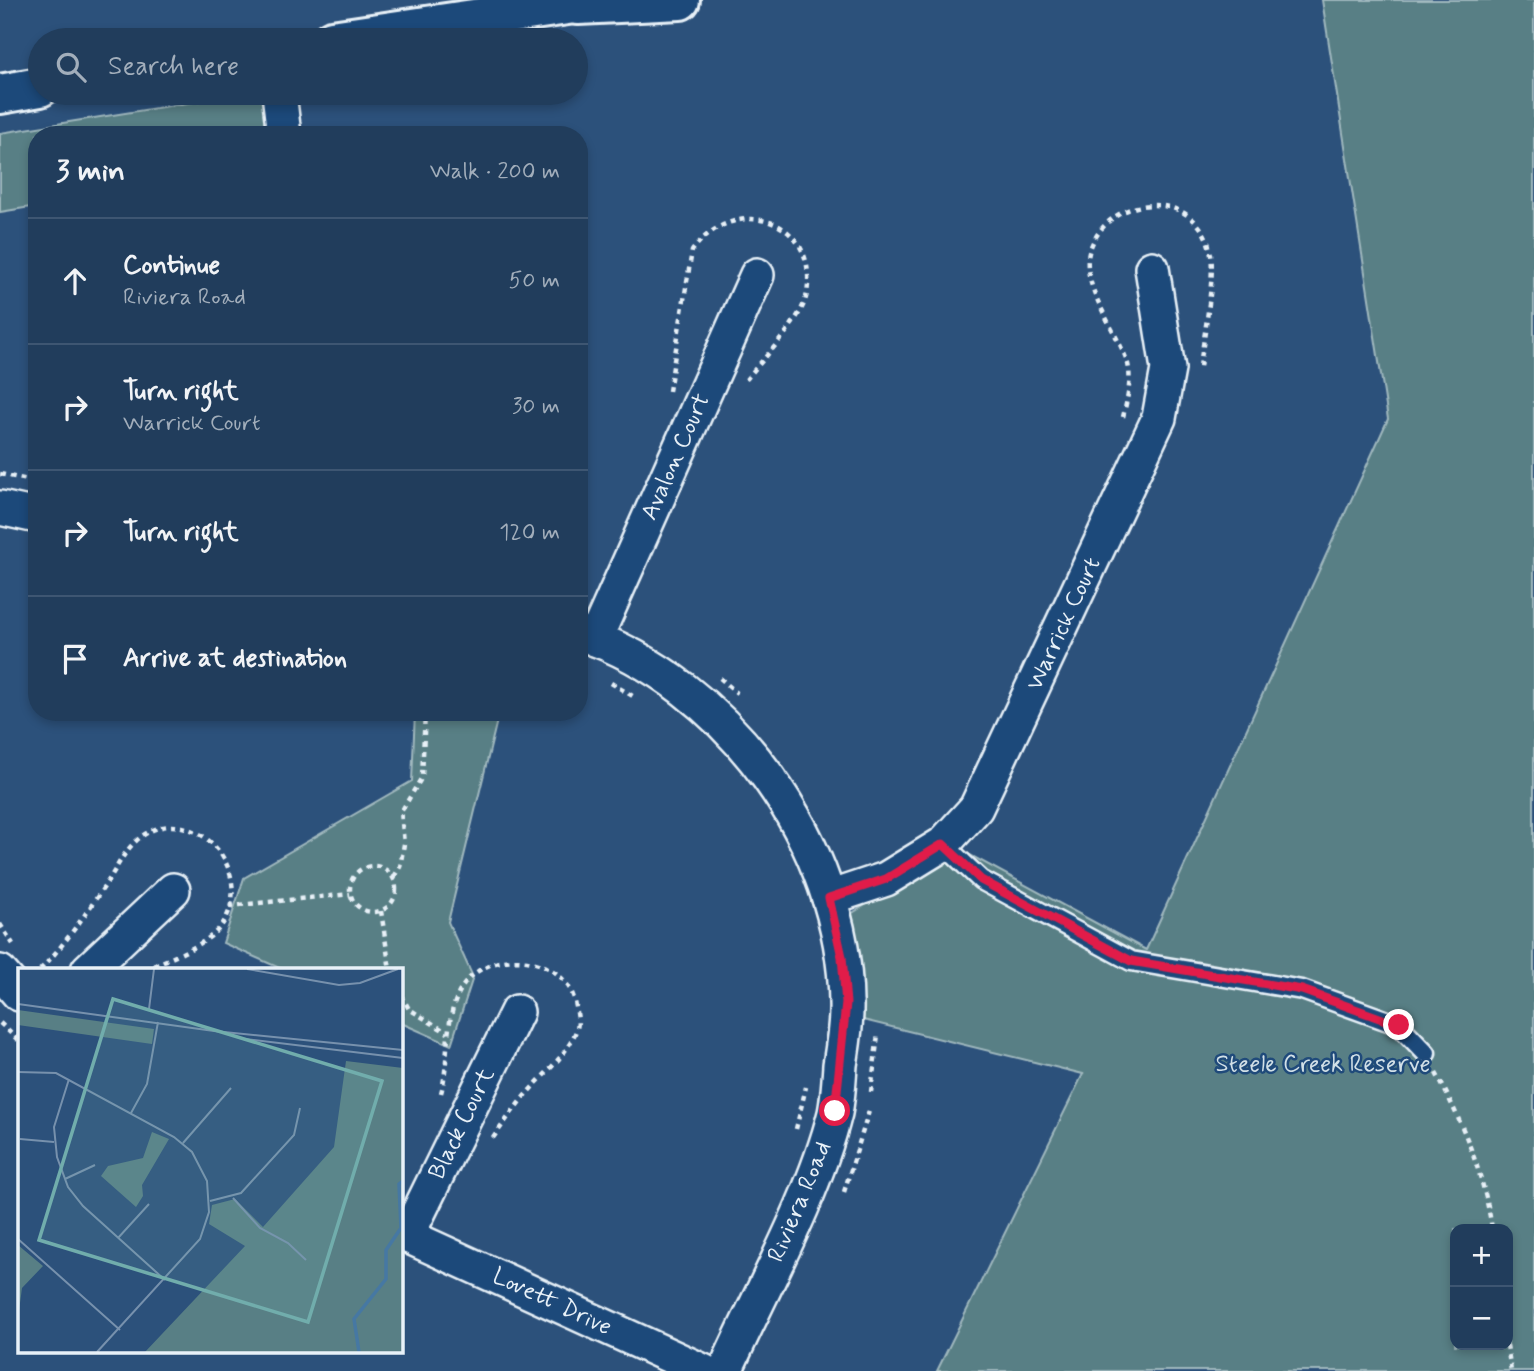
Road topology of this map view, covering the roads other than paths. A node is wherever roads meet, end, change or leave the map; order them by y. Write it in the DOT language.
graph roads {
  1 [pos="680,0"];
  2 [pos="589,2"];
  3 [pos="413,28"];
  4 [pos="28,89"];
  5 [pos="0,94"];
  6 [pos="280,105"];
  7 [pos="283,126"];
  8 [pos="1152,268"];
  9 [pos="757,275"];
  10 [pos="0,508"];
  11 [pos="28,514"];
  12 [pos="588,634"];
  13 [pos="588,636"];
  14 [pos="943,844"];
  15 [pos="173,890"];
  16 [pos="829,898"];
  17 [pos="90,968"];
  18 [pos="0,972"];
  19 [pos="18,993"];
  20 [pos="517,1012"];
  21 [pos="1426,1053"];
  22 [pos="404,1235"];
  23 [pos="703,1371"];
  24 [pos="725,1371"];
  1 -- 2 [label="main road"];
  2 -- 3 [label="main road"];
  4 -- 5 [label="main road"];
  6 -- 7 [label="street"];
  8 -- 14 [label="street, Warrick Court"];
  9 -- 12 [label="street, Avalon Court"];
  10 -- 11 [label="street"];
  13 -- 16 [label="street, Riviera Road"];
  14 -- 16 [label="street, Warrick Court"];
  14 -- 21 [label="lane"];
  15 -- 17 [label="street"];
  16 -- 24 [label="street, Riviera Road"];
  18 -- 19 [label="street"];
  20 -- 22 [label="street, Black Court"];
  22 -- 23 [label="street, Lovett Drive"];
}
